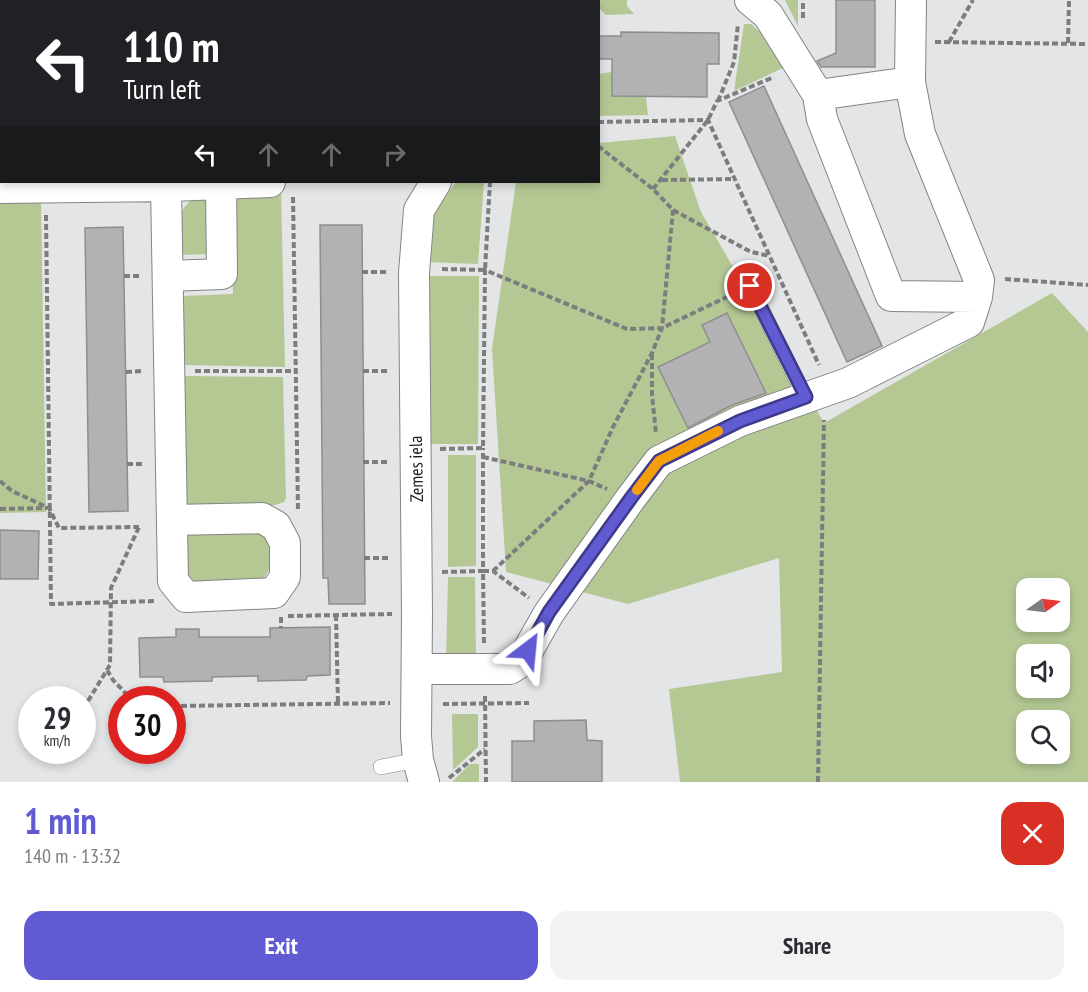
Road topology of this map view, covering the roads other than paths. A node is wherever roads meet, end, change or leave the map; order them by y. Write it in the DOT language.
graph roads {
  1 [pos="911,0"];
  2 [pos="744,10"];
  3 [pos="910,82"];
  4 [pos="818,96"];
  5 [pos="435,183"];
  6 [pos="215,184"];
  7 [pos="166,186"];
  8 [pos="282,187"];
  9 [pos="0,188"];
  10 [pos="168,276"];
  11 [pos="750,286"];
  12 [pos="978,289"];
  13 [pos="815,394"];
  14 [pos="160,524"];
  15 [pos="417,669"];
  16 [pos="381,767"];
  17 [pos="421,771"];
  1 -- 3 [label="street"];
  2 -- 4 [label="street"];
  3 -- 4 [label="street"];
  3 -- 12 [label="street"];
  4 -- 12 [label="street"];
  5 -- 15 [label="street, Zemes iela"];
  6 -- 7 [label="street"];
  6 -- 8 [label="street"];
  6 -- 10 [label="street"];
  7 -- 9 [label="street"];
  7 -- 10 [label="street"];
  10 -- 14 [label="street"];
  11 -- 13 [label="lane"];
  12 -- 13 [label="street"];
  13 -- 15 [label="street"];
  15 -- 17 [label="street, Zemes iela"];
  16 -- 17 [label="lane"];
}
